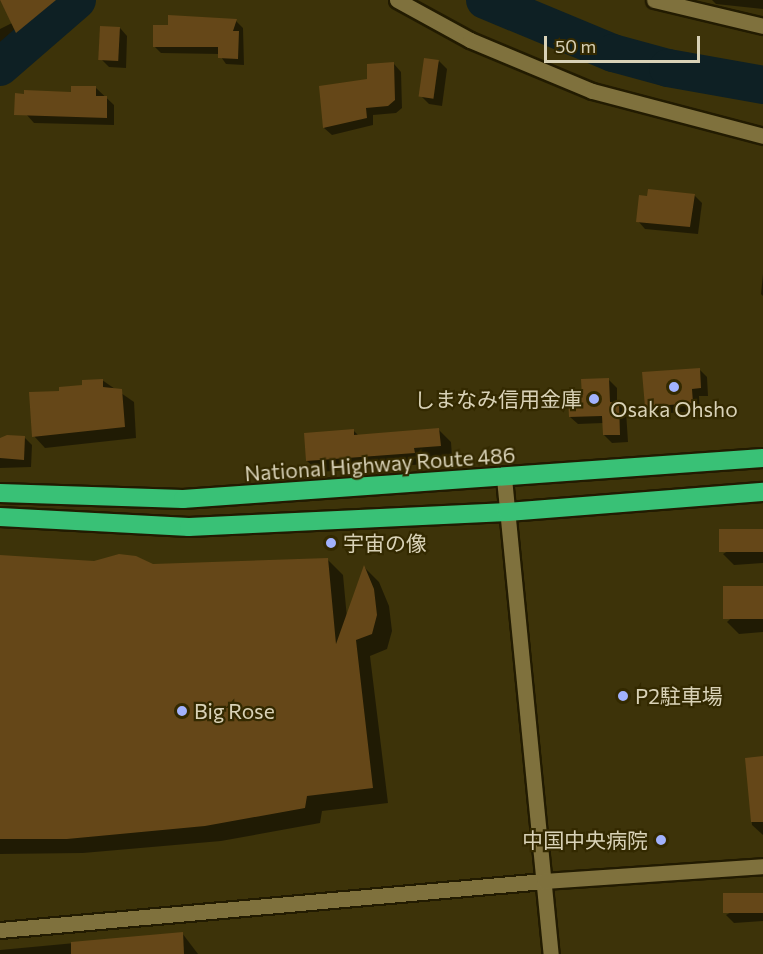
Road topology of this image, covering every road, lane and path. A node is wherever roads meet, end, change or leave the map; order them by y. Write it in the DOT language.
graph roads {
  1 [pos="397,0"];
  2 [pos="654,0"];
  3 [pos="763,26"];
  4 [pos="763,136"];
  5 [pos="763,458"];
  6 [pos="504,478"];
  7 [pos="763,492"];
  8 [pos="0,493"];
  9 [pos="507,512"];
  10 [pos="0,517"];
  11 [pos="763,866"];
  12 [pos="544,881"];
  13 [pos="0,930"];
  14 [pos="551,954"];
  1 -- 4 [label="street"];
  2 -- 3 [label="street"];
  5 -- 6 [label="highway, National Highway Route 486"];
  6 -- 8 [label="highway, National Highway Route 486"];
  6 -- 9 [label="street"];
  7 -- 9 [label="highway"];
  9 -- 10 [label="highway"];
  9 -- 12 [label="street"];
  11 -- 12 [label="street"];
  12 -- 13 [label="street"];
  12 -- 14 [label="street"];
}
